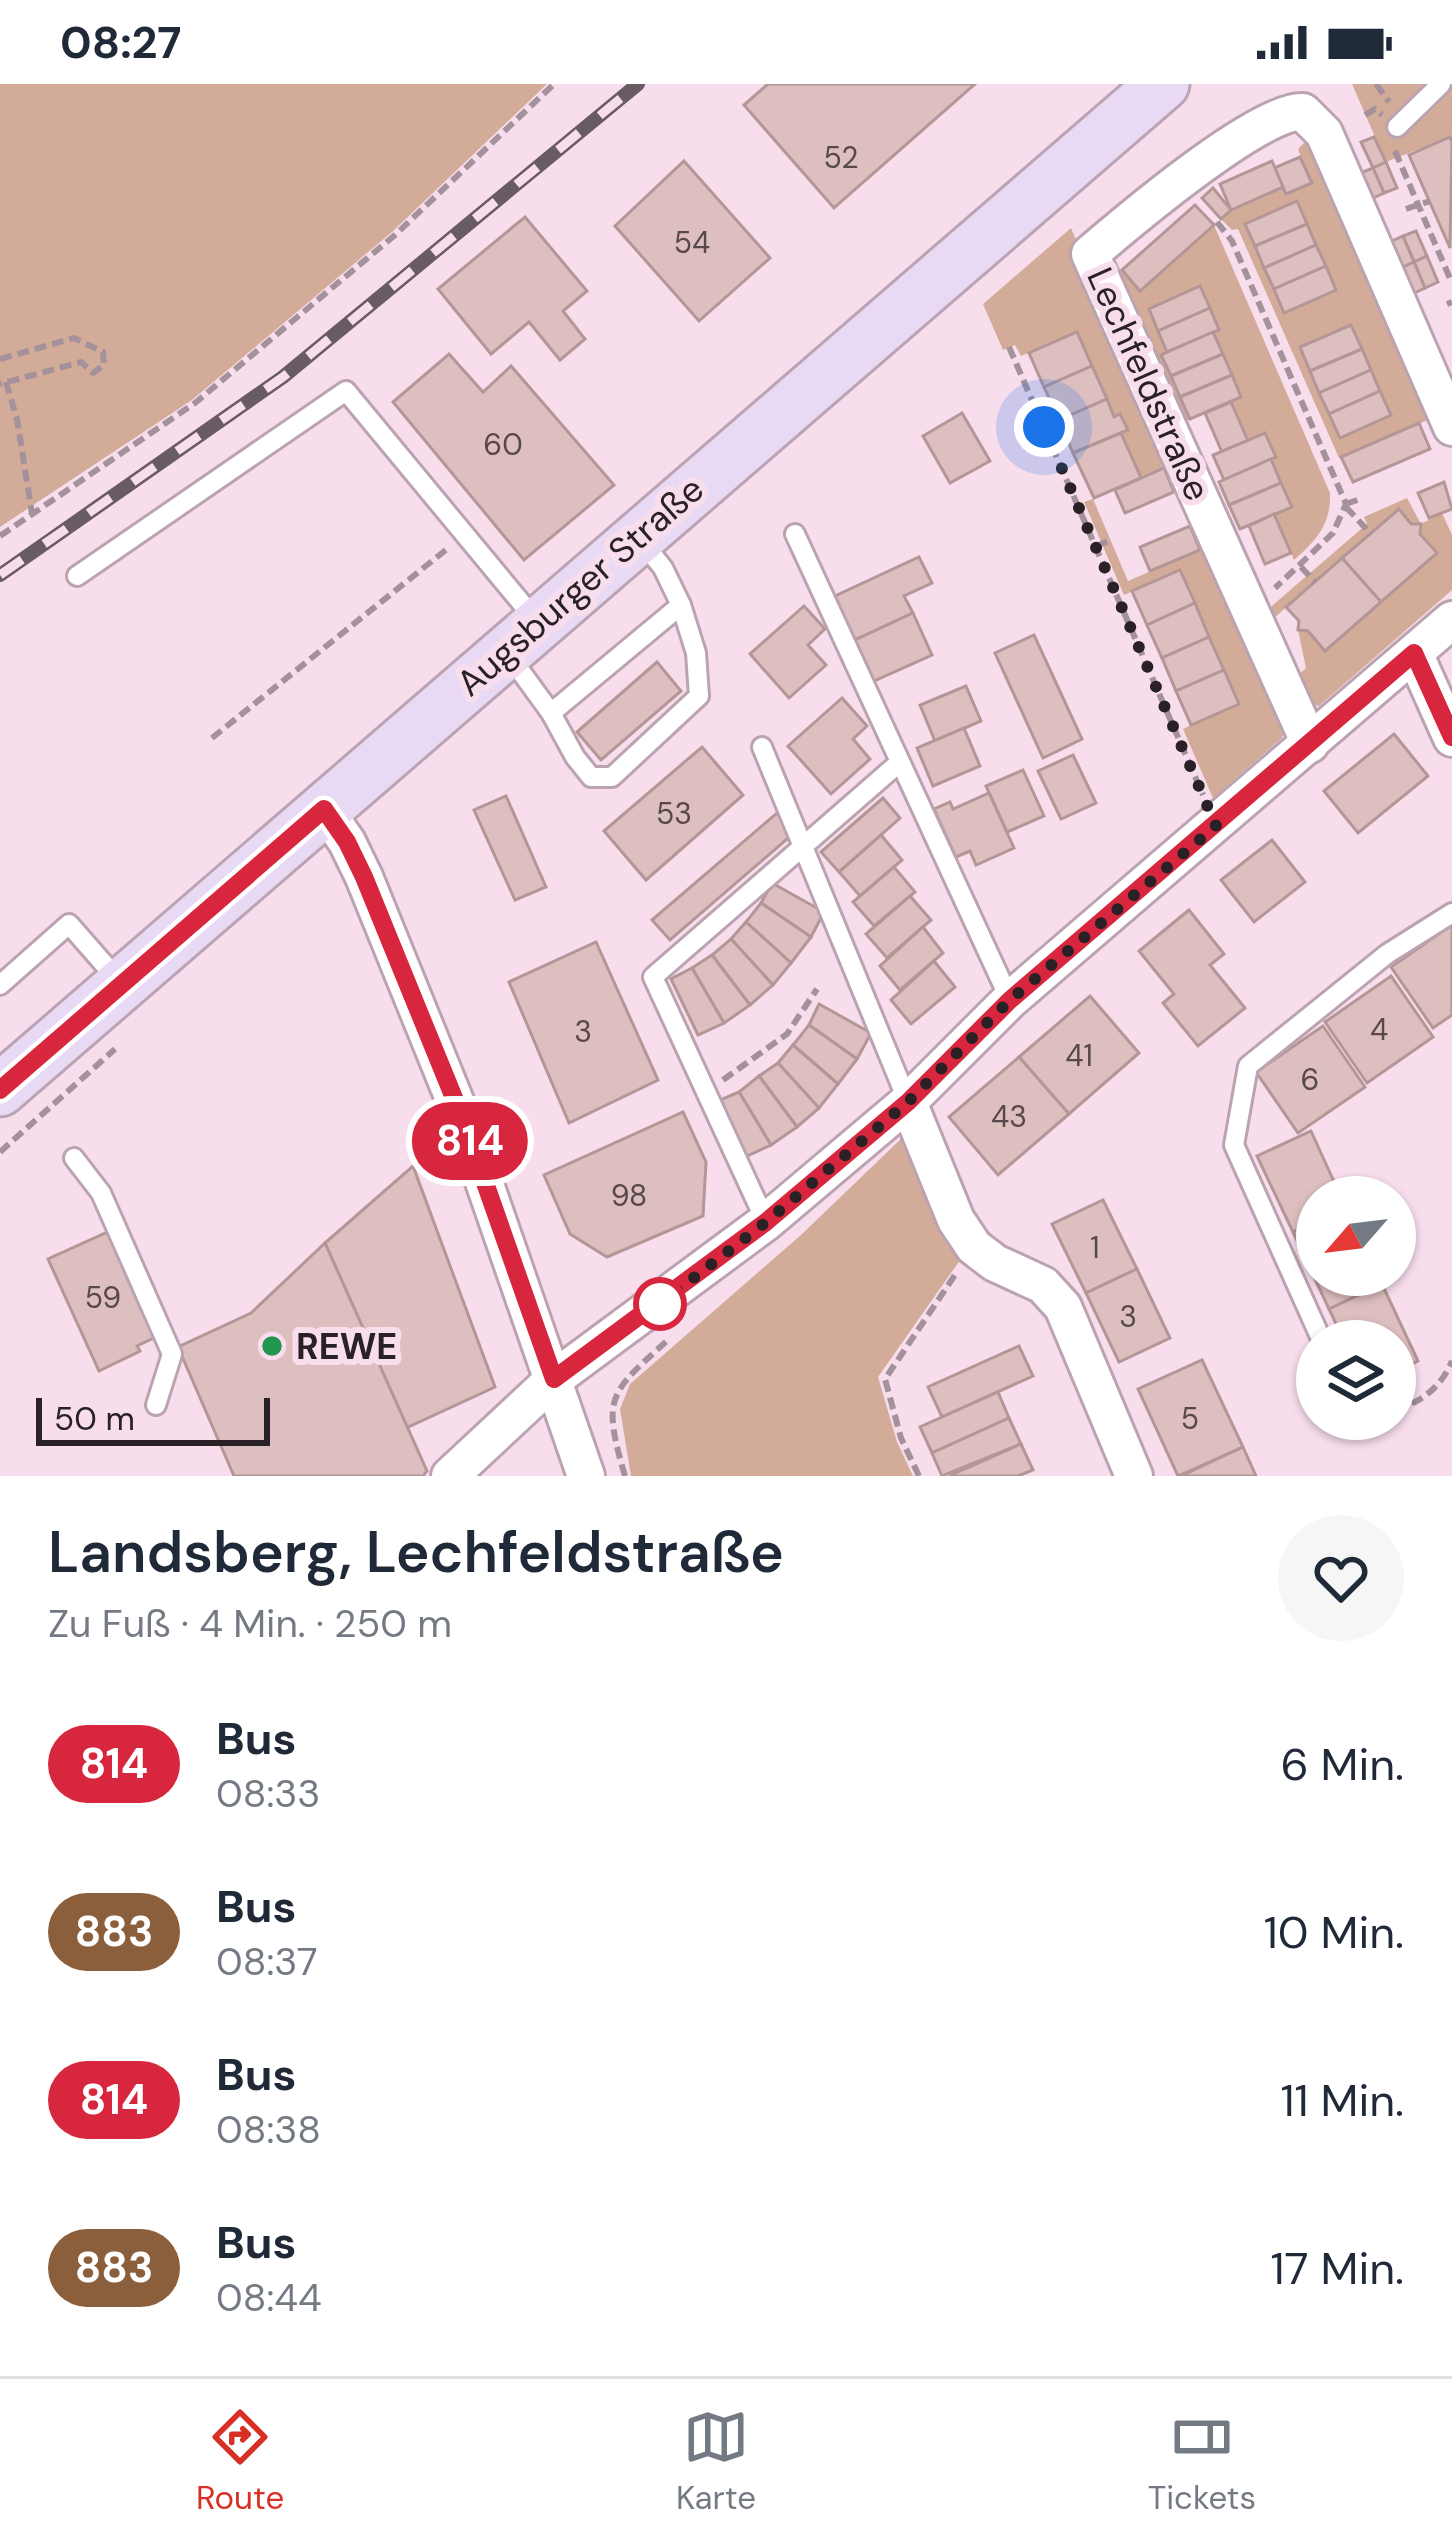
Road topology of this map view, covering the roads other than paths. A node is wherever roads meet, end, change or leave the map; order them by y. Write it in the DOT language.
graph roads {
  1 [pos="1163,84"];
  2 [pos="1442,84"];
  3 [pos="1396,127"];
  4 [pos="1452,428"];
  5 [pos="795,534"];
  6 [pos="638,536"];
  7 [pos="77,576"];
  8 [pos="681,605"];
  9 [pos="1452,620"];
  10 [pos="521,636"];
  11 [pos="1414,653"];
  12 [pos="550,713"];
  13 [pos="1452,738"];
  14 [pos="1310,744"];
  15 [pos="762,747"];
  16 [pos="893,768"];
  17 [pos="324,809"];
  18 [pos="802,846"];
  19 [pos="1452,913"];
  20 [pos="4,981"];
  21 [pos="122,983"];
  22 [pos="1010,1000"];
  23 [pos="0,1090"];
  24 [pos="908,1102"];
  25 [pos="74,1158"];
  26 [pos="766,1222"];
  27 [pos="1313,1320"];
  28 [pos="554,1379"];
  29 [pos="156,1405"];
  30 [pos="450,1476"];
  31 [pos="586,1476"];
  32 [pos="1134,1476"];
  1 -- 6 [label="main road, Augsburger Straße"];
  2 -- 3 [label="lane"];
  4 -- 14 [label="street, Lechfeldstraße"];
  5 -- 22 [label="lane"];
  6 -- 8 [label="lane"];
  6 -- 10 [label="main road, Augsburger Straße"];
  7 -- 10 [label="lane"];
  8 -- 12 [label="lane"];
  8 -- 12 [label="lane"];
  9 -- 11 [label="street"];
  10 -- 12 [label="lane"];
  10 -- 17 [label="main road, Augsburger Straße"];
  11 -- 13 [label="street"];
  11 -- 14 [label="street"];
  14 -- 22 [label="street"];
  15 -- 18 [label="lane"];
  16 -- 18 [label="lane"];
  17 -- 21 [label="main road, Augsburger Straße"];
  17 -- 28 [label="street"];
  18 -- 24 [label="lane"];
  18 -- 26 [label="lane"];
  19 -- 27 [label="lane"];
  20 -- 21 [label="lane"];
  21 -- 23 [label="main road, Augsburger Straße"];
  22 -- 24 [label="street"];
  24 -- 26 [label="street"];
  24 -- 32 [label="street"];
  25 -- 29 [label="lane"];
  26 -- 28 [label="street"];
  28 -- 30 [label="street"];
  28 -- 31 [label="street"];
}
